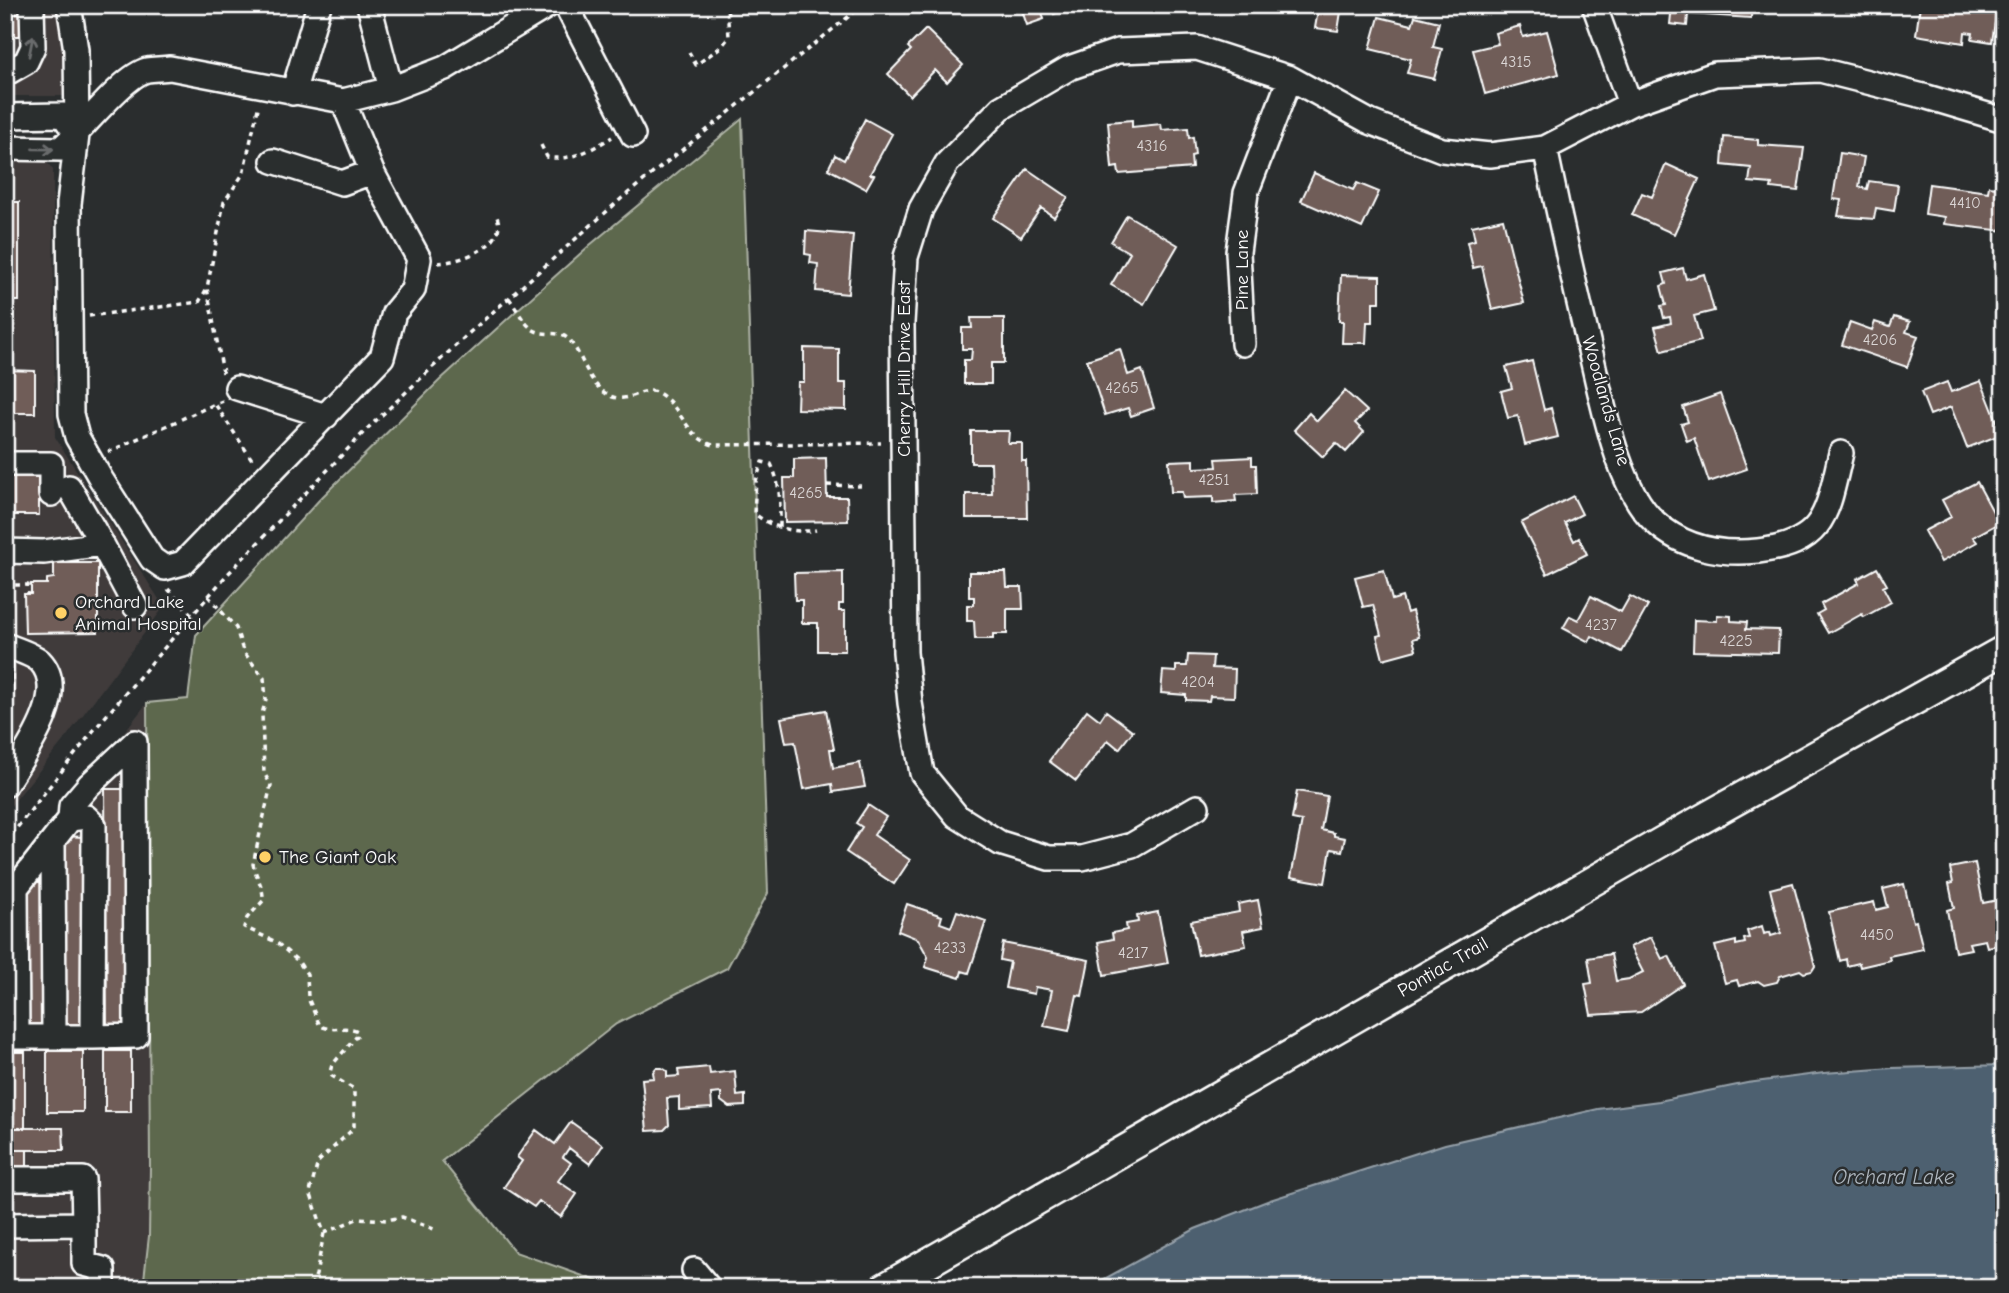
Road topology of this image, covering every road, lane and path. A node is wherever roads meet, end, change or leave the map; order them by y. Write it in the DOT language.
graph roads {
  1 [pos="32,5"];
  2 [pos="69,5"];
  3 [pos="319,5"];
  4 [pos="369,5"];
  5 [pos="549,5"];
  6 [pos="566,5"];
  7 [pos="727,5"];
  8 [pos="863,5"];
  9 [pos="1594,5"];
  10 [pos="689,52"];
  11 [pos="5,74"];
  12 [pos="1290,79"];
  13 [pos="262,88"];
  14 [pos="391,89"];
  15 [pos="293,93"];
  16 [pos="343,102"];
  17 [pos="1630,104"];
  18 [pos="5,116"];
  19 [pos="2004,120"];
  20 [pos="631,131"];
  21 [pos="76,135"];
  22 [pos="541,145"];
  23 [pos="5,148"];
  24 [pos="1545,148"];
  25 [pos="273,161"];
  26 [pos="372,172"];
  27 [pos="496,215"];
  28 [pos="419,259"];
  29 [pos="207,288"];
  30 [pos="509,298"];
  31 [pos="70,318"];
  32 [pos="1243,344"];
  33 [pos="229,387"];
  34 [pos="215,404"];
  35 [pos="326,416"];
  36 [pos="903,443"];
  37 [pos="1841,453"];
  38 [pos="90,460"];
  39 [pos="5,464"];
  40 [pos="264,477"];
  41 [pos="827,485"];
  42 [pos="861,486"];
  43 [pos="780,527"];
  44 [pos="816,530"];
  45 [pos="102,544"];
  46 [pos="5,551"];
  47 [pos="157,565"];
  48 [pos="5,584"];
  49 [pos="28,593"];
  50 [pos="208,596"];
  51 [pos="135,606"];
  52 [pos="192,615"];
  53 [pos="5,645"];
  54 [pos="2004,650"];
  55 [pos="5,785"];
  56 [pos="1197,807"];
  57 [pos="70,819"];
  58 [pos="53,841"];
  59 [pos="5,843"];
  60 [pos="11,895"];
  61 [pos="11,1037"];
  62 [pos="54,1037"];
  63 [pos="93,1037"];
  64 [pos="5,1179"];
  65 [pos="84,1224"];
  66 [pos="5,1225"];
  67 [pos="433,1229"];
  68 [pos="324,1233"];
  69 [pos="103,1288"];
  70 [pos="310,1288"];
  71 [pos="884,1288"];
  11 -- 1 [label="street, one-way"];
  2 -- 21 [label="street"];
  3 -- 15 [label="street"];
  4 -- 14 [label="street"];
  5 -- 14 [label="street"];
  6 -- 20 [label="street"];
  7 -- 10 [label="path"];
  8 -- 30 [label="path"];
  9 -- 17 [label="street"];
  12 -- 24 [label="street, Cherry Hill Drive East"];
  12 -- 32 [label="street, Pine Lane"];
  12 -- 36 [label="street, Cherry Hill Drive East"];
  13 -- 15 [label="street"];
  13 -- 21 [label="street"];
  13 -- 29 [label="path"];
  14 -- 16 [label="street"];
  15 -- 16 [label="street"];
  16 -- 26 [label="street"];
  17 -- 19 [label="street, Cherry Hill Drive East"];
  17 -- 24 [label="street, Cherry Hill Drive East"];
  18 -- 21 [label="street"];
  20 -- 22 [label="path"];
  23 -- 21 [label="street, one-way"];
  21 -- 31 [label="street"];
  24 -- 37 [label="street, Woodlands Lane"];
  25 -- 26 [label="street"];
  26 -- 28 [label="street"];
  27 -- 28 [label="path"];
  28 -- 35 [label="street"];
  29 -- 31 [label="path"];
  29 -- 33 [label="path"];
  30 -- 36 [label="path"];
  30 -- 50 [label="path"];
  31 -- 38 [label="street"];
  33 -- 34 [label="path"];
  33 -- 35 [label="street"];
  34 -- 38 [label="path"];
  34 -- 40 [label="path"];
  35 -- 40 [label="street"];
  36 -- 56 [label="street, Cherry Hill Drive East"];
  38 -- 47 [label="street"];
  39 -- 45 [label="street"];
  40 -- 47 [label="street"];
  41 -- 42 [label="path"];
  43 -- 43 [label="path"];
  43 -- 44 [label="path"];
  45 -- 46 [label="street"];
  45 -- 51 [label="street"];
  47 -- 52 [label="path"];
  48 -- 49 [label="path"];
  50 -- 52 [label="path"];
  50 -- 68 [label="path"];
  52 -- 59 [label="path"];
  53 -- 55 [label="street"];
  54 -- 71 [label="main road, Pontiac Trail"];
  57 -- 58 [label="street"];
  57 -- 63 [label="street"];
  57 -- 63 [label="street"];
  58 -- 60 [label="street"];
  58 -- 62 [label="street"];
  60 -- 61 [label="street"];
  61 -- 62 [label="street"];
  62 -- 63 [label="street"];
  64 -- 65 [label="street"];
  65 -- 66 [label="street"];
  65 -- 69 [label="street"];
  67 -- 68 [label="path"];
  68 -- 70 [label="path"];
}
